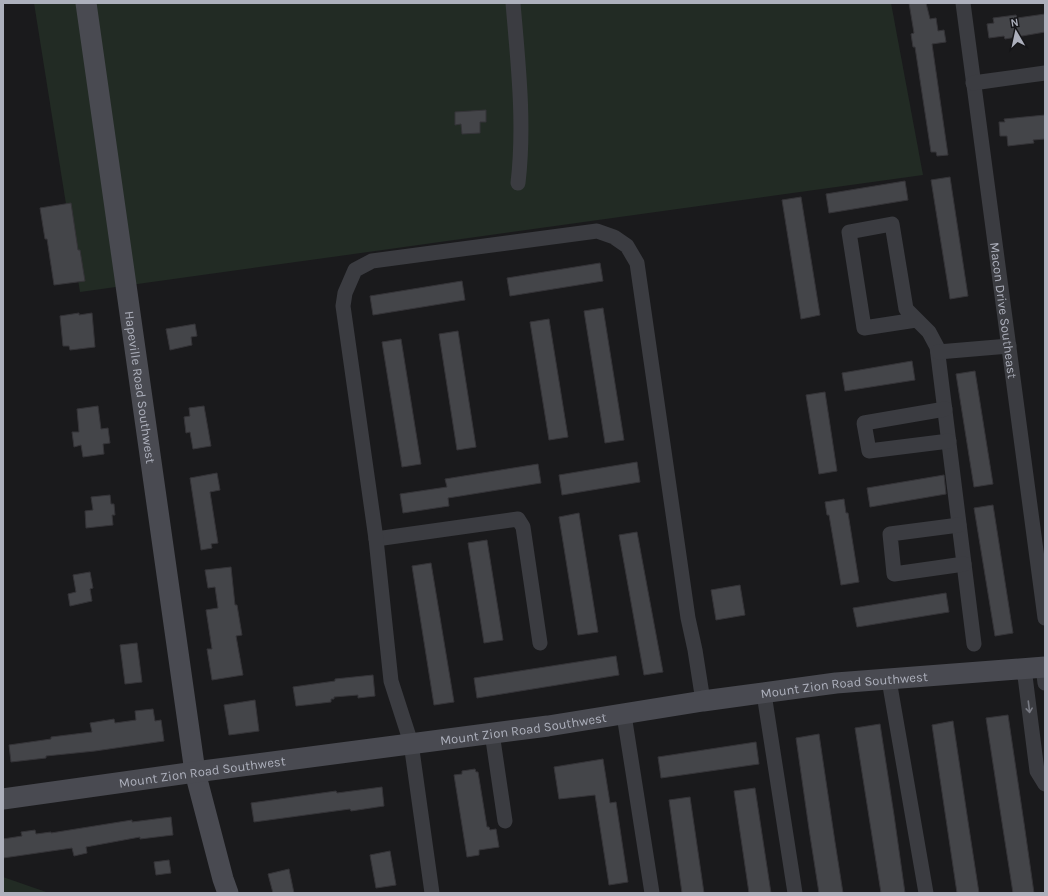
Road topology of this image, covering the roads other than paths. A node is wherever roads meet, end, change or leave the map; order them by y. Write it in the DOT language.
graph roads {
  1 [pos="86,3"];
  2 [pos="513,3"];
  3 [pos="963,3"];
  4 [pos="1045,73"];
  5 [pos="973,83"];
  6 [pos="518,183"];
  7 [pos="916,320"];
  8 [pos="1009,346"];
  9 [pos="938,352"];
  10 [pos="945,409"];
  11 [pos="949,441"];
  12 [pos="959,525"];
  13 [pos="376,539"];
  14 [pos="964,564"];
  15 [pos="1045,618"];
  16 [pos="540,643"];
  17 [pos="974,644"];
  18 [pos="1039,671"];
  19 [pos="889,680"];
  20 [pos="764,694"];
  21 [pos="703,701"];
  22 [pos="624,715"];
  23 [pos="492,733"];
  24 [pos="411,744"];
  25 [pos="194,772"];
  26 [pos="1045,784"];
  27 [pos="3,800"];
  28 [pos="505,820"];
  29 [pos="228,893"];
  30 [pos="432,893"];
  31 [pos="652,893"];
  32 [pos="795,893"];
  33 [pos="926,893"];
  1 -- 25 [label="street, Hapeville Road Southwest"];
  2 -- 6 [label="street"];
  3 -- 5 [label="street, Macon Drive Southeast"];
  4 -- 5 [label="street"];
  5 -- 8 [label="street, Macon Drive Southeast"];
  7 -- 7 [label="street"];
  7 -- 9 [label="street"];
  8 -- 9 [label="street"];
  8 -- 15 [label="street, Macon Drive Southeast"];
  9 -- 10 [label="street"];
  10 -- 11 [label="street"];
  10 -- 11 [label="street"];
  11 -- 12 [label="street"];
  12 -- 14 [label="street"];
  12 -- 14 [label="street"];
  13 -- 16 [label="street"];
  13 -- 21 [label="street"];
  13 -- 24 [label="street"];
  14 -- 17 [label="street"];
  18 -- 19 [label="street, Mount Zion Road Southwest"];
  18 -- 26 [label="street, one-way"];
  19 -- 20 [label="street, Mount Zion Road Southwest"];
  19 -- 33 [label="street"];
  20 -- 21 [label="street, Mount Zion Road Southwest"];
  20 -- 32 [label="street"];
  21 -- 22 [label="street, Mount Zion Road Southwest"];
  22 -- 23 [label="street, Mount Zion Road Southwest"];
  22 -- 31 [label="street"];
  23 -- 24 [label="street, Mount Zion Road Southwest"];
  23 -- 28 [label="street"];
  24 -- 25 [label="street, Mount Zion Road Southwest"];
  24 -- 30 [label="street"];
  25 -- 27 [label="street, Mount Zion Road Southwest"];
  25 -- 29 [label="street, Hapeville Road Southwest"];
}
